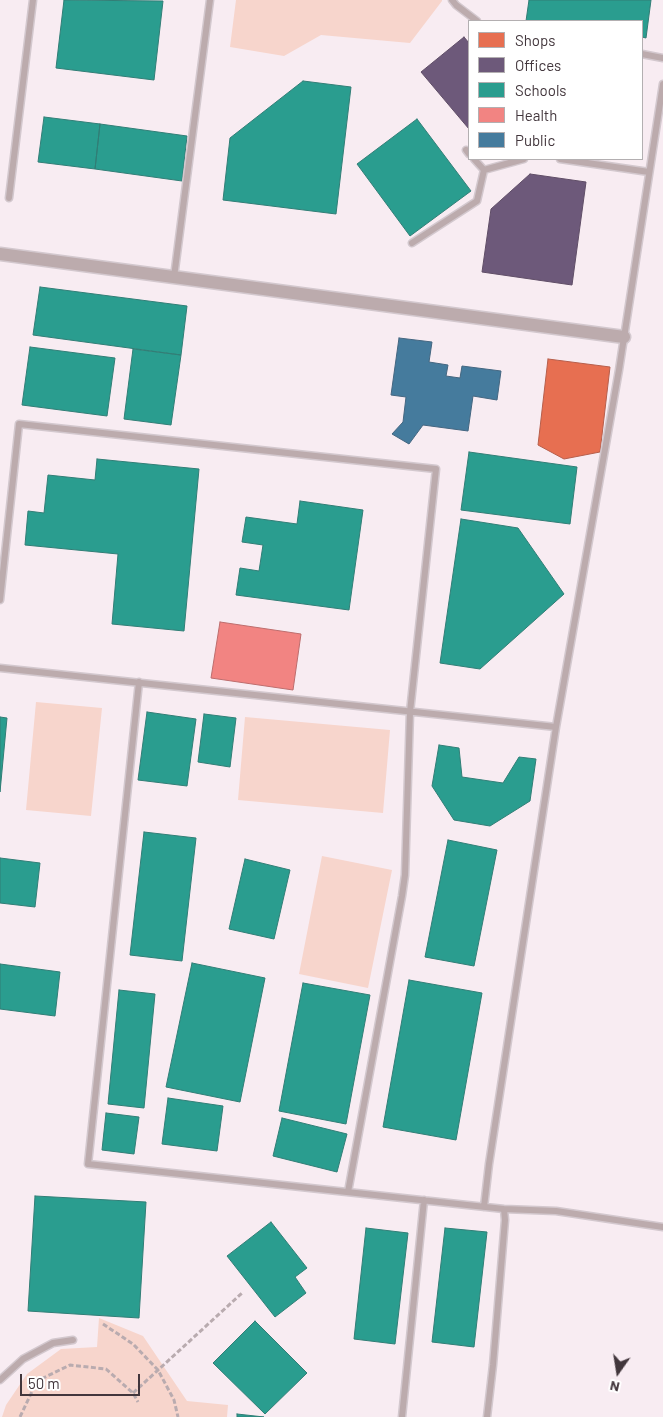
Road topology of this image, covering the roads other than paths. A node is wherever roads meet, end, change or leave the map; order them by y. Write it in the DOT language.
graph roads {
  1 [pos="32,0"];
  2 [pos="210,0"];
  3 [pos="452,0"];
  4 [pos="476,20"];
  5 [pos="643,54"];
  6 [pos="663,58"];
  7 [pos="663,84"];
  8 [pos="475,160"];
  9 [pos="520,160"];
  10 [pos="567,160"];
  11 [pos="484,170"];
  12 [pos="649,172"];
  13 [pos="9,198"];
  14 [pos="412,243"];
  15 [pos="0,254"];
  16 [pos="174,277"];
  17 [pos="624,337"];
  18 [pos="0,600"];
  19 [pos="0,668"];
  20 [pos="139,682"];
  21 [pos="410,712"];
  22 [pos="556,727"];
  23 [pos="348,1192"];
  24 [pos="424,1200"];
  25 [pos="484,1207"];
  26 [pos="504,1209"];
  27 [pos="663,1227"];
  28 [pos="73,1340"];
  29 [pos="0,1380"];
  30 [pos="402,1417"];
  31 [pos="487,1417"];
  1 -- 13 [label="lane"];
  2 -- 16 [label="lane"];
  3 -- 4 [label="lane"];
  5 -- 6 [label="lane"];
  7 -- 12 [label="lane"];
  8 -- 11 [label="lane"];
  9 -- 11 [label="lane"];
  10 -- 12 [label="lane"];
  11 -- 14 [label="lane"];
  12 -- 17 [label="lane"];
  15 -- 16 [label="street"];
  16 -- 17 [label="street"];
  17 -- 22 [label="lane"];
  18 -- 21 [label="lane"];
  19 -- 20 [label="lane"];
  20 -- 21 [label="lane"];
  20 -- 23 [label="lane"];
  21 -- 22 [label="lane"];
  21 -- 23 [label="lane"];
  22 -- 25 [label="lane"];
  23 -- 24 [label="lane"];
  24 -- 25 [label="lane"];
  24 -- 30 [label="lane"];
  25 -- 26 [label="lane"];
  26 -- 27 [label="lane"];
  26 -- 31 [label="lane"];
  28 -- 29 [label="lane"];
}
